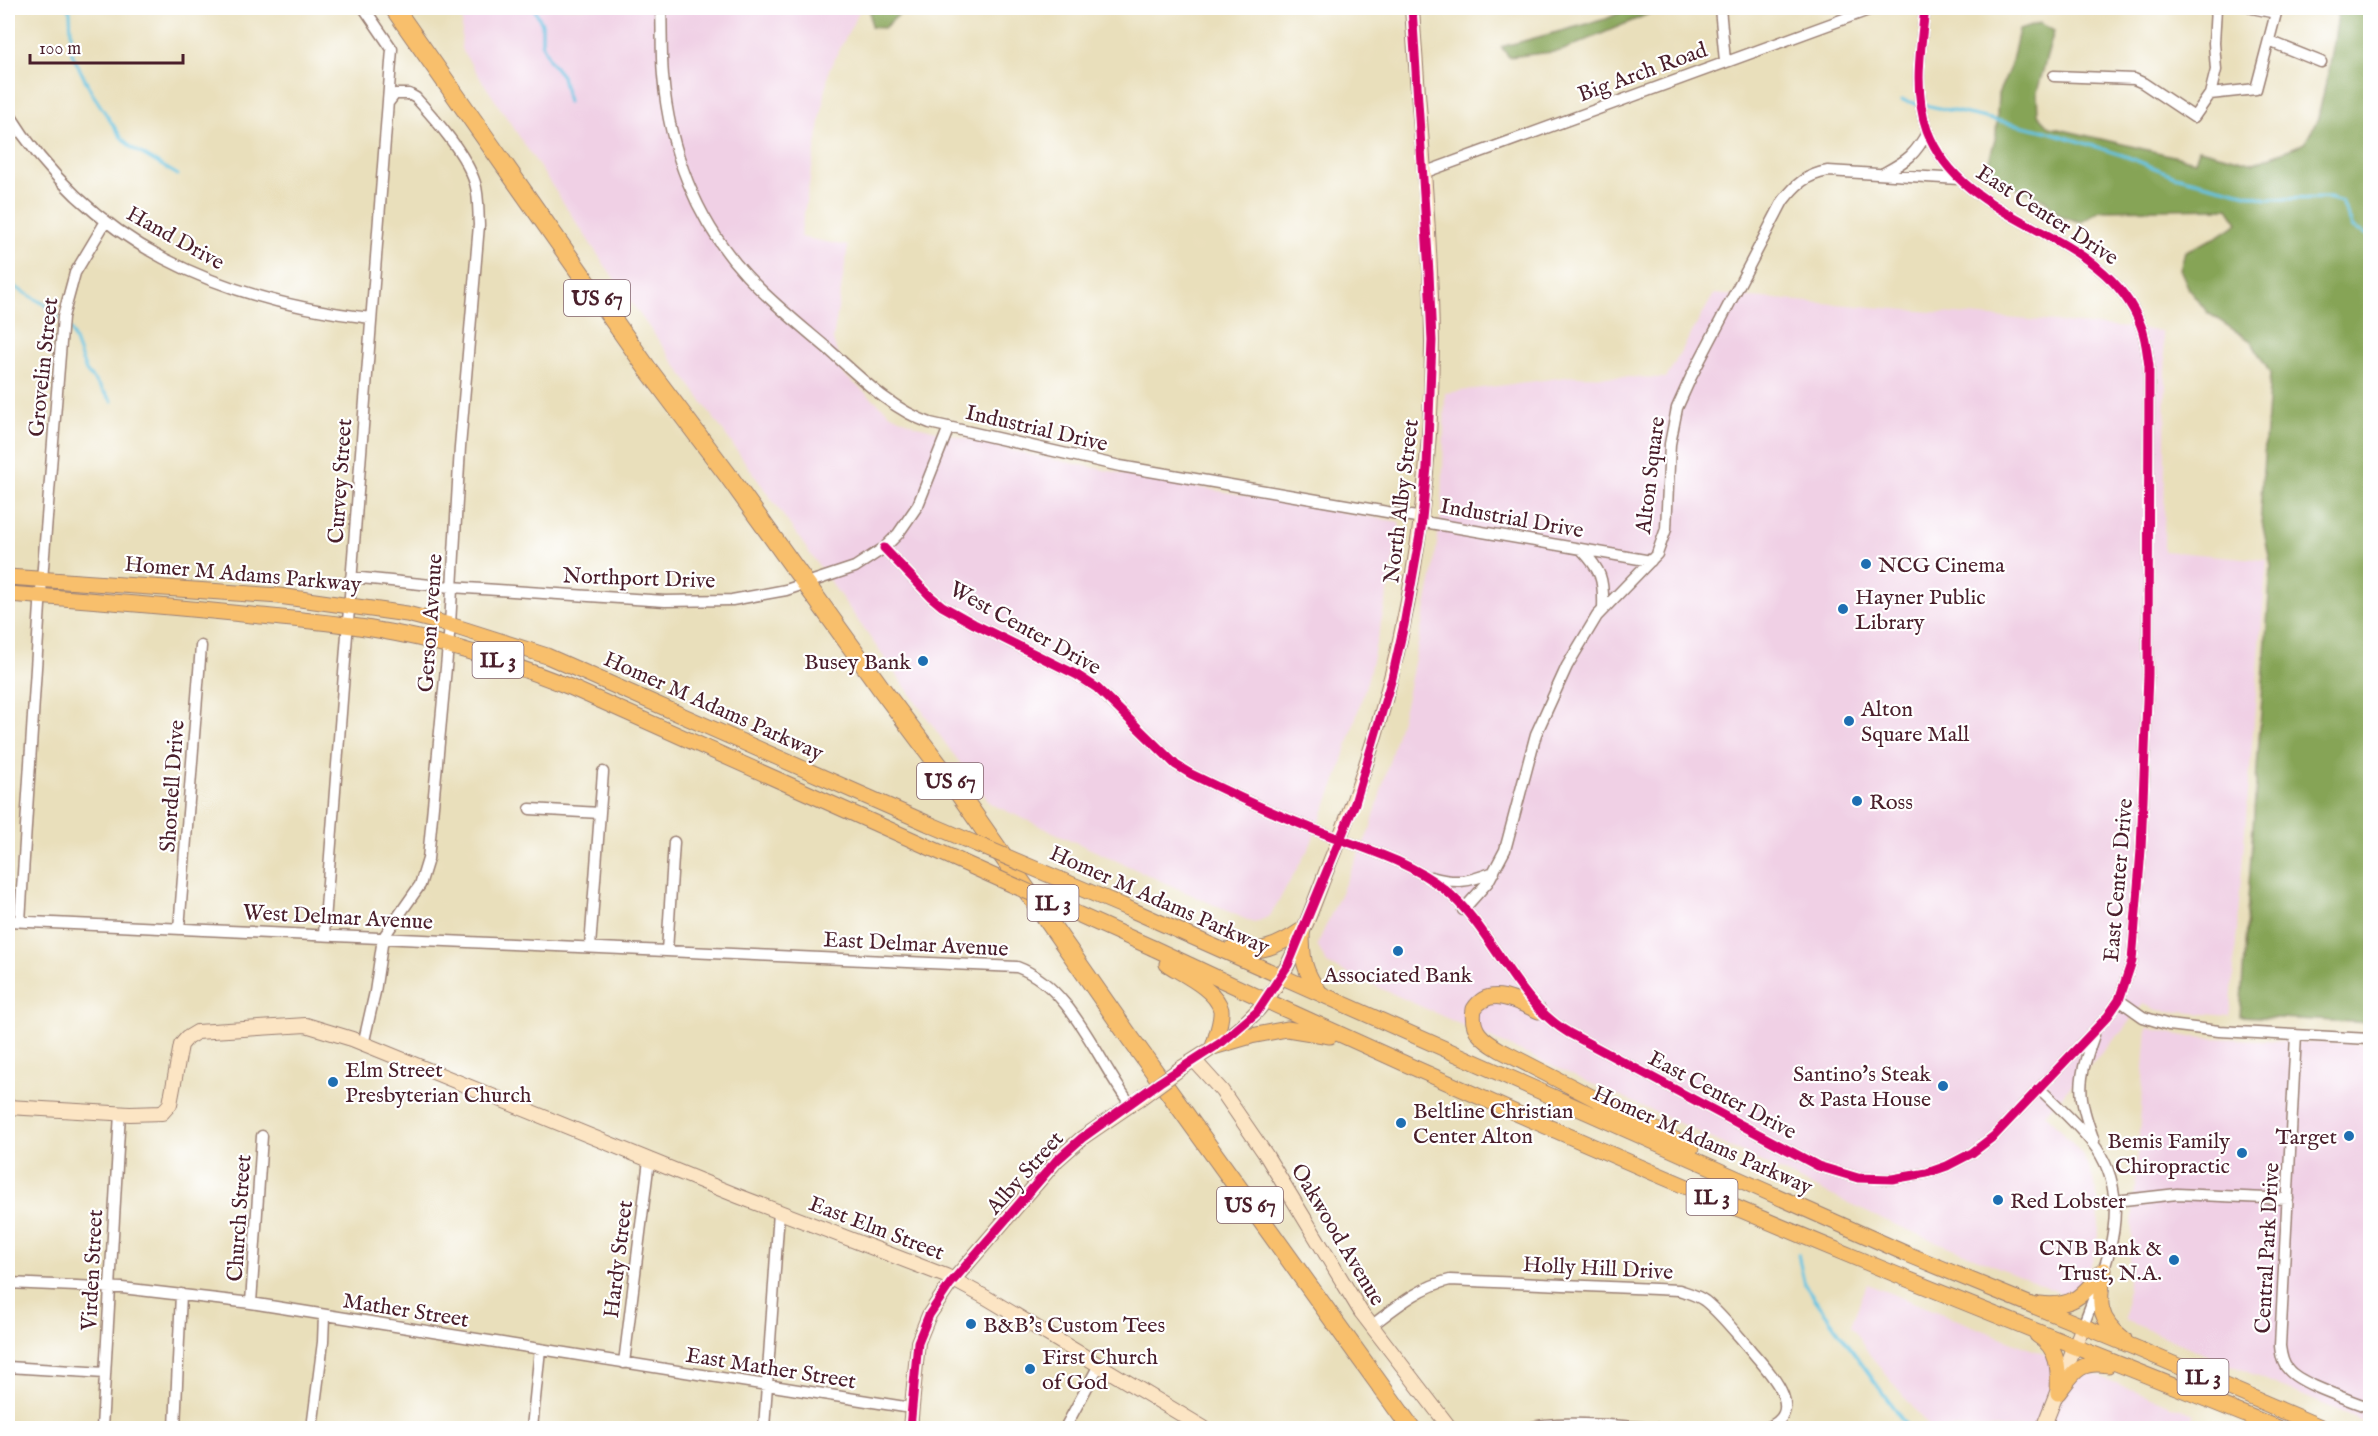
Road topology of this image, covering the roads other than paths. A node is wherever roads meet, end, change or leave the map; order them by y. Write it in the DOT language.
graph roads {
  1 [pos="364,8"];
  2 [pos="393,8"];
  3 [pos="661,8"];
  4 [pos="1412,8"];
  5 [pos="1720,8"];
  6 [pos="1874,8"];
  7 [pos="1924,8"];
  8 [pos="2216,8"];
  9 [pos="2252,8"];
  10 [pos="2269,41"];
  11 [pos="1725,62"];
  12 [pos="2321,62"];
  13 [pos="2054,76"];
  14 [pos="2210,94"];
  15 [pos="388,103"];
  16 [pos="8,112"];
  17 [pos="1928,131"];
  18 [pos="1423,174"];
  19 [pos="1882,174"];
  20 [pos="1959,179"];
  21 [pos="106,221"];
  22 [pos="371,318"];
  23 [pos="949,427"];
  24 [pos="1422,518"];
  25 [pos="884,548"];
  26 [pos="1581,549"];
  27 [pos="1651,561"];
  28 [pos="8,577"];
  29 [pos="351,577"];
  30 [pos="43,579"];
  31 [pos="806,584"];
  32 [pos="451,587"];
  33 [pos="8,594"];
  34 [pos="41,597"];
  35 [pos="350,604"];
  36 [pos="1603,608"];
  37 [pos="349,625"];
  38 [pos="450,625"];
  39 [pos="201,646"];
  40 [pos="448,646"];
  41 [pos="603,772"];
  42 [pos="530,809"];
  43 [pos="600,813"];
  44 [pos="1339,839"];
  45 [pos="674,842"];
  46 [pos="1494,872"];
  47 [pos="1422,874"];
  48 [pos="1463,910"];
  49 [pos="8,921"];
  50 [pos="20,921"];
  51 [pos="179,929"];
  52 [pos="1112,929"];
  53 [pos="1302,930"];
  54 [pos="324,934"];
  55 [pos="383,938"];
  56 [pos="590,947"];
  57 [pos="1218,949"];
  58 [pos="667,951"];
  59 [pos="1281,977"];
  60 [pos="1323,996"];
  61 [pos="1265,1000"];
  62 [pos="2119,1000"];
  63 [pos="1539,1011"];
  64 [pos="2095,1031"];
  65 [pos="2296,1035"];
  66 [pos="2370,1039"];
  67 [pos="1361,1044"];
  68 [pos="363,1045"];
  69 [pos="1213,1047"];
  70 [pos="1194,1060"];
  71 [pos="2040,1089"];
  72 [pos="1135,1102"];
  73 [pos="8,1107"];
  74 [pos="120,1113"];
  75 [pos="262,1136"];
  76 [pos="2097,1150"];
  77 [pos="649,1160"];
  78 [pos="2288,1199"];
  79 [pos="2115,1201"];
  80 [pos="779,1212"];
  81 [pos="1906,1254"];
  82 [pos="2104,1270"];
  83 [pos="954,1280"];
  84 [pos="8,1283"];
  85 [pos="110,1288"];
  86 [pos="181,1294"];
  87 [pos="2023,1301"];
  88 [pos="251,1303"];
  89 [pos="324,1316"];
  90 [pos="2016,1322"];
  91 [pos="1371,1326"];
  92 [pos="2083,1326"];
  93 [pos="2075,1346"];
  94 [pos="2136,1348"];
  95 [pos="540,1349"];
  96 [pos="624,1363"];
  97 [pos="1099,1365"];
  98 [pos="8,1367"];
  99 [pos="2132,1369"];
  100 [pos="105,1373"];
  101 [pos="768,1386"];
  102 [pos="2058,1393"];
  103 [pos="911,1408"];
  104 [pos="2370,1408"];
  105 [pos="102,1428"];
  106 [pos="175,1428"];
  107 [pos="312,1428"];
  108 [pos="532,1428"];
  109 [pos="765,1428"];
  110 [pos="910,1428"];
  111 [pos="1065,1428"];
  112 [pos="1204,1428"];
  113 [pos="1411,1428"];
  114 [pos="1450,1428"];
  115 [pos="1530,1428"];
  116 [pos="1656,1428"];
  117 [pos="1766,1428"];
  118 [pos="2043,1428"];
  119 [pos="2278,1428"];
  120 [pos="2323,1428"];
  1 -- 15 [label="street, Curvey Street"];
  2 -- 31 [label="highway, US 67"];
  3 -- 23 [label="street, Industrial Drive"];
  4 -- 18 [label="street, North Alby Street"];
  5 -- 11 [label="street"];
  6 -- 11 [label="street, Big Arch Road"];
  7 -- 17 [label="street, East Center Drive"];
  8 -- 14 [label="street"];
  9 -- 10 [label="street"];
  10 -- 12 [label="street"];
  10 -- 14 [label="street"];
  11 -- 18 [label="street, Big Arch Road"];
  13 -- 14 [label="street"];
  15 -- 22 [label="street, Curvey Street"];
  15 -- 32 [label="street, Gerson Avenue"];
  16 -- 21 [label="street, Hand Drive"];
  17 -- 19 [label="street"];
  17 -- 20 [label="street, East Center Drive"];
  18 -- 24 [label="street, North Alby Street"];
  19 -- 20 [label="street, Alton Square"];
  19 -- 27 [label="street, Alton Square"];
  20 -- 62 [label="street, East Center Drive"];
  21 -- 22 [label="street, Hand Drive"];
  21 -- 30 [label="street, Grovelin Street"];
  22 -- 29 [label="street, Curvey Street"];
  23 -- 24 [label="street, Industrial Drive"];
  23 -- 25 [label="street, Northport Drive"];
  24 -- 26 [label="street, Industrial Drive"];
  24 -- 44 [label="street, North Alby Street"];
  25 -- 31 [label="street, Northport Drive"];
  25 -- 44 [label="street, West Center Drive"];
  26 -- 27 [label="street, Industrial Drive"];
  26 -- 36 [label="street"];
  27 -- 36 [label="street, Alton Square"];
  28 -- 30 [label="main road, Homer M Adams Parkway / IL 3"];
  29 -- 32 [label="street, Northport Drive"];
  29 -- 35 [label="street, Curvey Street"];
  30 -- 34 [label="street, Grovelin Street"];
  30 -- 35 [label="main road, Homer M Adams Parkway / IL 3"];
  31 -- 32 [label="street, Northport Drive"];
  31 -- 113 [label="highway, US 67"];
  32 -- 38 [label="street, Gerson Avenue"];
  33 -- 34 [label="main road, Homer M Adams Parkway / IL 3"];
  34 -- 37 [label="main road, Homer M Adams Parkway / IL 3"];
  34 -- 50 [label="street, Grovelin Street"];
  35 -- 37 [label="street, Curvey Street"];
  35 -- 38 [label="main road, Homer M Adams Parkway / IL 3"];
  36 -- 46 [label="street, Alton Square"];
  37 -- 40 [label="main road, Homer M Adams Parkway / IL 3"];
  37 -- 54 [label="street, Curvey Street"];
  38 -- 40 [label="street, Gerson Avenue"];
  38 -- 57 [label="main road, Homer M Adams Parkway / IL 3, bridge"];
  39 -- 51 [label="street, Shordell Drive"];
  40 -- 52 [label="main road, Homer M Adams Parkway / IL 3, bridge"];
  40 -- 55 [label="street, Gerson Avenue"];
  41 -- 43 [label="street"];
  42 -- 43 [label="street"];
  43 -- 56 [label="street"];
  44 -- 47 [label="street, East Center Drive"];
  44 -- 53 [label="street, North Alby Street"];
  45 -- 58 [label="street"];
  46 -- 47 [label="street"];
  46 -- 48 [label="street, Alton Square"];
  47 -- 48 [label="street, East Center Drive"];
  48 -- 63 [label="street, East Center Drive"];
  49 -- 50 [label="street, West Delmar Avenue"];
  50 -- 51 [label="street, West Delmar Avenue"];
  51 -- 54 [label="street, West Delmar Avenue"];
  52 -- 61 [label="main road, Homer M Adams Parkway / IL 3, bridge"];
  52 -- 69 [label="main road"];
  53 -- 57 [label="main road"];
  53 -- 59 [label="street, North Alby Street"];
  53 -- 60 [label="main road"];
  54 -- 55 [label="street, West Delmar Avenue"];
  55 -- 56 [label="street, West Delmar Avenue"];
  55 -- 68 [label="street, Gerson Avenue"];
  56 -- 58 [label="street, West Delmar Avenue"];
  57 -- 59 [label="main road, Homer M Adams Parkway / IL 3"];
  58 -- 72 [label="street, East Delmar Avenue"];
  59 -- 60 [label="main road, Homer M Adams Parkway / IL 3"];
  59 -- 61 [label="street, Alby Street"];
  60 -- 81 [label="main road, Homer M Adams Parkway / IL 3"];
  61 -- 67 [label="main road, Homer M Adams Parkway / IL 3"];
  61 -- 69 [label="street, Alby Street"];
  62 -- 64 [label="street, East Center Drive"];
  62 -- 65 [label="street"];
  63 -- 71 [label="street, East Center Drive"];
  63 -- 81 [label="main road"];
  64 -- 71 [label="street, East Center Drive"];
  64 -- 76 [label="street"];
  65 -- 66 [label="street"];
  65 -- 78 [label="street, Central Park Drive"];
  67 -- 69 [label="main road"];
  67 -- 90 [label="main road, Homer M Adams Parkway / IL 3"];
  68 -- 74 [label="street, East Elm Street"];
  68 -- 77 [label="street, East Elm Street"];
  69 -- 70 [label="street, Alby Street"];
  70 -- 72 [label="street, Alby Street, bridge"];
  70 -- 91 [label="street, Oakwood Avenue"];
  71 -- 76 [label="street"];
  72 -- 83 [label="street, Alby Street"];
  73 -- 74 [label="street"];
  74 -- 85 [label="street, Virden Street"];
  75 -- 88 [label="street, Church Street"];
  76 -- 79 [label="street"];
  77 -- 80 [label="street, East Elm Street"];
  77 -- 96 [label="street, Hardy Street"];
  78 -- 79 [label="street"];
  78 -- 104 [label="street, Central Park Drive"];
  79 -- 82 [label="street"];
  80 -- 83 [label="street, East Elm Street"];
  80 -- 101 [label="street"];
  81 -- 87 [label="main road, Homer M Adams Parkway / IL 3"];
  82 -- 87 [label="main road"];
  82 -- 92 [label="street"];
  82 -- 94 [label="main road"];
  83 -- 97 [label="street, East Elm Street"];
  83 -- 103 [label="street, Alby Street"];
  84 -- 85 [label="street, Mather Street"];
  85 -- 86 [label="street, Mather Street"];
  85 -- 100 [label="street, Virden Street"];
  86 -- 88 [label="street, Mather Street"];
  86 -- 106 [label="street"];
  87 -- 92 [label="main road, Homer M Adams Parkway / IL 3"];
  88 -- 89 [label="street, Mather Street"];
  89 -- 95 [label="street, Mather Street"];
  89 -- 107 [label="street"];
  90 -- 93 [label="main road, Homer M Adams Parkway / IL 3"];
  90 -- 102 [label="main road"];
  91 -- 114 [label="street, Oakwood Avenue"];
  91 -- 117 [label="street, Holly Hill Drive"];
  92 -- 93 [label="street"];
  92 -- 94 [label="main road, Homer M Adams Parkway / IL 3"];
  93 -- 99 [label="main road, Homer M Adams Parkway / IL 3"];
  93 -- 102 [label="street"];
  94 -- 120 [label="main road, Homer M Adams Parkway / IL 3"];
  95 -- 96 [label="street, Mather Street"];
  95 -- 108 [label="street"];
  96 -- 101 [label="street, East Mather Street"];
  97 -- 111 [label="street"];
  97 -- 112 [label="street, East Elm Street"];
  98 -- 100 [label="street"];
  99 -- 102 [label="main road"];
  99 -- 119 [label="main road, Homer M Adams Parkway / IL 3"];
  100 -- 105 [label="street, Virden Street"];
  101 -- 103 [label="street, East Mather Street"];
  101 -- 109 [label="street"];
  102 -- 118 [label="street"];
  103 -- 110 [label="street, Alby Street"];
  115 -- 116 [label="street"];
}
